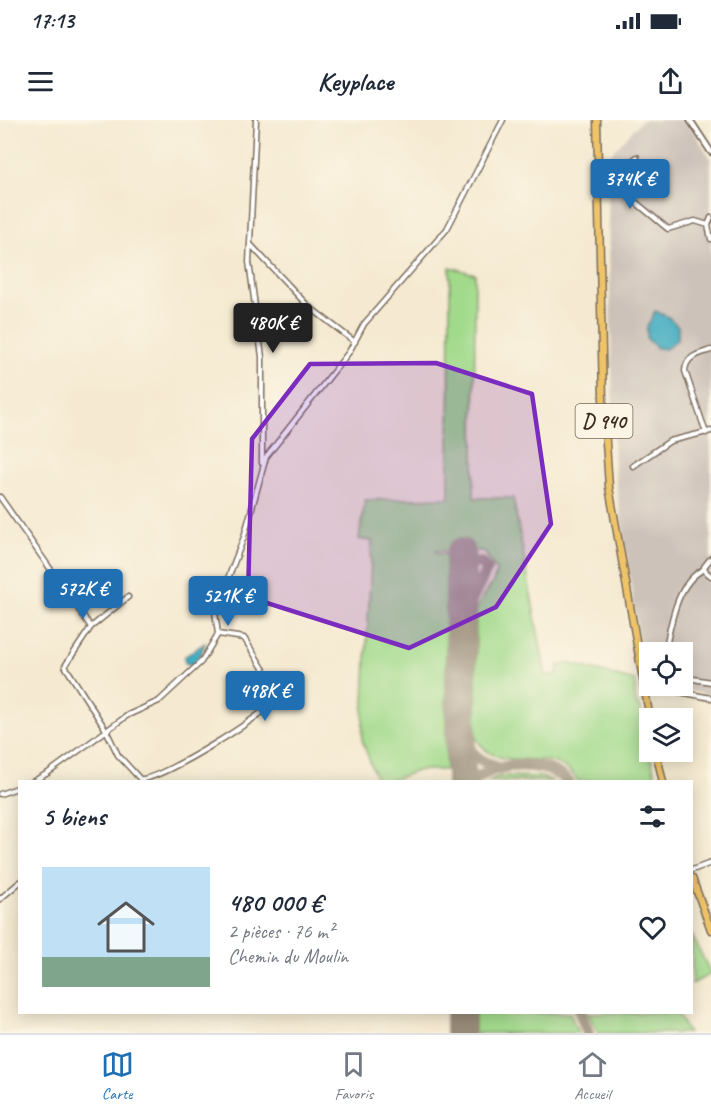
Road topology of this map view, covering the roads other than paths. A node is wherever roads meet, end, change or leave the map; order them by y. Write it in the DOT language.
graph roads {
  1 [pos="256,120"];
  2 [pos="503,120"];
  3 [pos="597,120"];
  4 [pos="690,120"];
  5 [pos="711,152"];
  6 [pos="637,157"];
  7 [pos="711,218"];
  8 [pos="708,225"];
  9 [pos="711,239"];
  10 [pos="250,244"];
  11 [pos="355,342"];
  12 [pos="711,350"];
  13 [pos="709,432"];
  14 [pos="262,463"];
  15 [pos="633,465"];
  16 [pos="0,496"];
  17 [pos="711,558"];
  18 [pos="704,569"];
  19 [pos="711,576"];
  20 [pos="128,597"];
  21 [pos="91,627"];
  22 [pos="218,634"];
  23 [pos="667,642"];
  24 [pos="639,661"];
  25 [pos="693,679"];
  26 [pos="711,682"];
  27 [pos="693,694"];
  28 [pos="711,698"];
  29 [pos="106,730"];
  30 [pos="658,762"];
  31 [pos="36,780"];
  32 [pos="140,780"];
  33 [pos="663,780"];
  34 [pos="18,788"];
  35 [pos="0,794"];
  36 [pos="711,863"];
  37 [pos="693,870"];
  38 [pos="693,881"];
  39 [pos="18,884"];
  40 [pos="0,899"];
  41 [pos="711,930"];
  1 -- 10 [label="street"];
  2 -- 11 [label="street"];
  3 -- 24 [label="main road, D 940"];
  4 -- 5 [label="street"];
  6 -- 8 [label="street"];
  7 -- 8 [label="street"];
  8 -- 9 [label="street"];
  10 -- 11 [label="street"];
  10 -- 14 [label="street"];
  11 -- 14 [label="street"];
  12 -- 13 [label="street"];
  13 -- 15 [label="street"];
  14 -- 22 [label="street"];
  16 -- 21 [label="street"];
  17 -- 18 [label="street"];
  18 -- 19 [label="street"];
  18 -- 23 [label="street"];
  20 -- 21 [label="street"];
  21 -- 29 [label="street"];
  22 -- 29 [label="street"];
  22 -- 32 [label="street"];
  25 -- 26 [label="street"];
  27 -- 28 [label="street"];
  29 -- 31 [label="street"];
  29 -- 32 [label="street"];
  30 -- 33 [label="main road"];
  34 -- 35 [label="street"];
  36 -- 37 [label="street"];
  38 -- 41 [label="main road"];
  39 -- 40 [label="street"];
}
